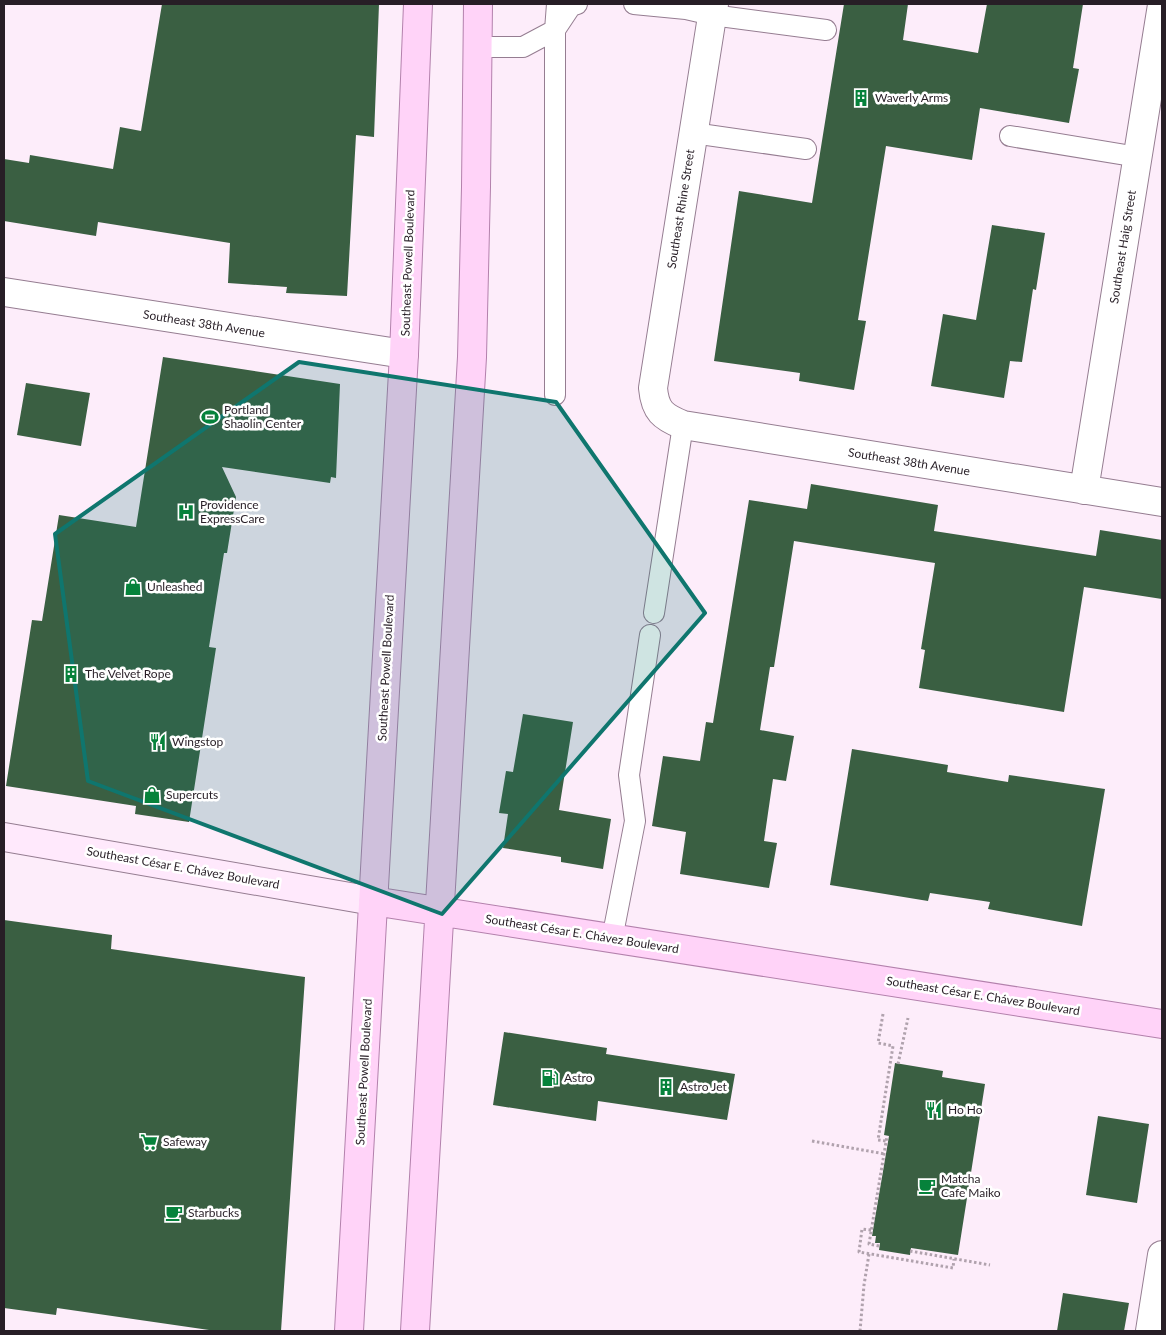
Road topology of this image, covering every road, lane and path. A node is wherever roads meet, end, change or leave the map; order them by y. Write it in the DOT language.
graph roads {
  1 [pos="418,4"];
  2 [pos="478,4"];
  3 [pos="557,4"];
  4 [pos="577,4"];
  5 [pos="634,4"];
  6 [pos="1162,5"];
  7 [pos="713,10"];
  8 [pos="555,30"];
  9 [pos="826,30"];
  10 [pos="477,47"];
  11 [pos="693,133"];
  12 [pos="1010,136"];
  13 [pos="806,148"];
  14 [pos="1138,157"];
  15 [pos="4,292"];
  16 [pos="404,354"];
  17 [pos="555,396"];
  18 [pos="672,419"];
  19 [pos="1084,490"];
  20 [pos="1162,502"];
  21 [pos="654,613"];
  22 [pos="650,635"];
  23 [pos="4,838"];
  24 [pos="373,901"];
  25 [pos="439,911"];
  26 [pos="612,939"];
  27 [pos="888,981"];
  28 [pos="915,986"];
  29 [pos="1162,1024"];
  30 [pos="898,1064"];
  31 [pos="887,1136"];
  32 [pos="812,1141"];
  33 [pos="886,1141"];
  34 [pos="885,1154"];
  35 [pos="871,1230"];
  36 [pos="879,1246"];
  37 [pos="910,1251"];
  38 [pos="869,1254"];
  39 [pos="1162,1254"];
  40 [pos="954,1259"];
  41 [pos="990,1265"];
  42 [pos="349,1331"];
  43 [pos="415,1331"];
  44 [pos="860,1331"];
  45 [pos="1150,1331"];
  1 -- 16 [label="main road, Southeast Powell Boulevard"];
  2 -- 10 [label="main road"];
  3 -- 8 [label="lane"];
  4 -- 8 [label="lane"];
  5 -- 7 [label="lane"];
  6 -- 14 [label="street, Southeast Haig Street"];
  7 -- 9 [label="lane"];
  7 -- 11 [label="street, Southeast Rhine Street"];
  8 -- 10 [label="lane"];
  8 -- 17 [label="lane"];
  10 -- 25 [label="main road"];
  11 -- 13 [label="lane"];
  11 -- 18 [label="street, Southeast Rhine Street"];
  12 -- 14 [label="lane"];
  14 -- 19 [label="street, Southeast Haig Street"];
  15 -- 16 [label="street, Southeast 38th Avenue"];
  16 -- 24 [label="main road, Southeast Powell Boulevard"];
  18 -- 19 [label="street, Southeast 38th Avenue"];
  18 -- 21 [label="lane"];
  19 -- 20 [label="street, Southeast 38th Avenue"];
  22 -- 26 [label="lane"];
  23 -- 24 [label="main road, Southeast César E. Chávez Boulevard"];
  24 -- 25 [label="main road, Southeast César E. Chávez Boulevard"];
  24 -- 42 [label="main road, Southeast Powell Boulevard"];
  25 -- 26 [label="main road, Southeast César E. Chávez Boulevard"];
  25 -- 43 [label="main road"];
  26 -- 27 [label="main road, Southeast César E. Chávez Boulevard"];
  27 -- 28 [label="main road, Southeast César E. Chávez Boulevard"];
  27 -- 33 [label="path"];
  28 -- 29 [label="main road, Southeast César E. Chávez Boulevard"];
  28 -- 30 [label="path"];
  31 -- 33 [label="path"];
  32 -- 34 [label="path"];
  33 -- 34 [label="path"];
  34 -- 35 [label="path"];
  35 -- 36 [label="path"];
  35 -- 38 [label="path"];
  37 -- 40 [label="path"];
  38 -- 40 [label="path"];
  38 -- 44 [label="path"];
  39 -- 45 [label="street"];
  40 -- 41 [label="path"];
}
